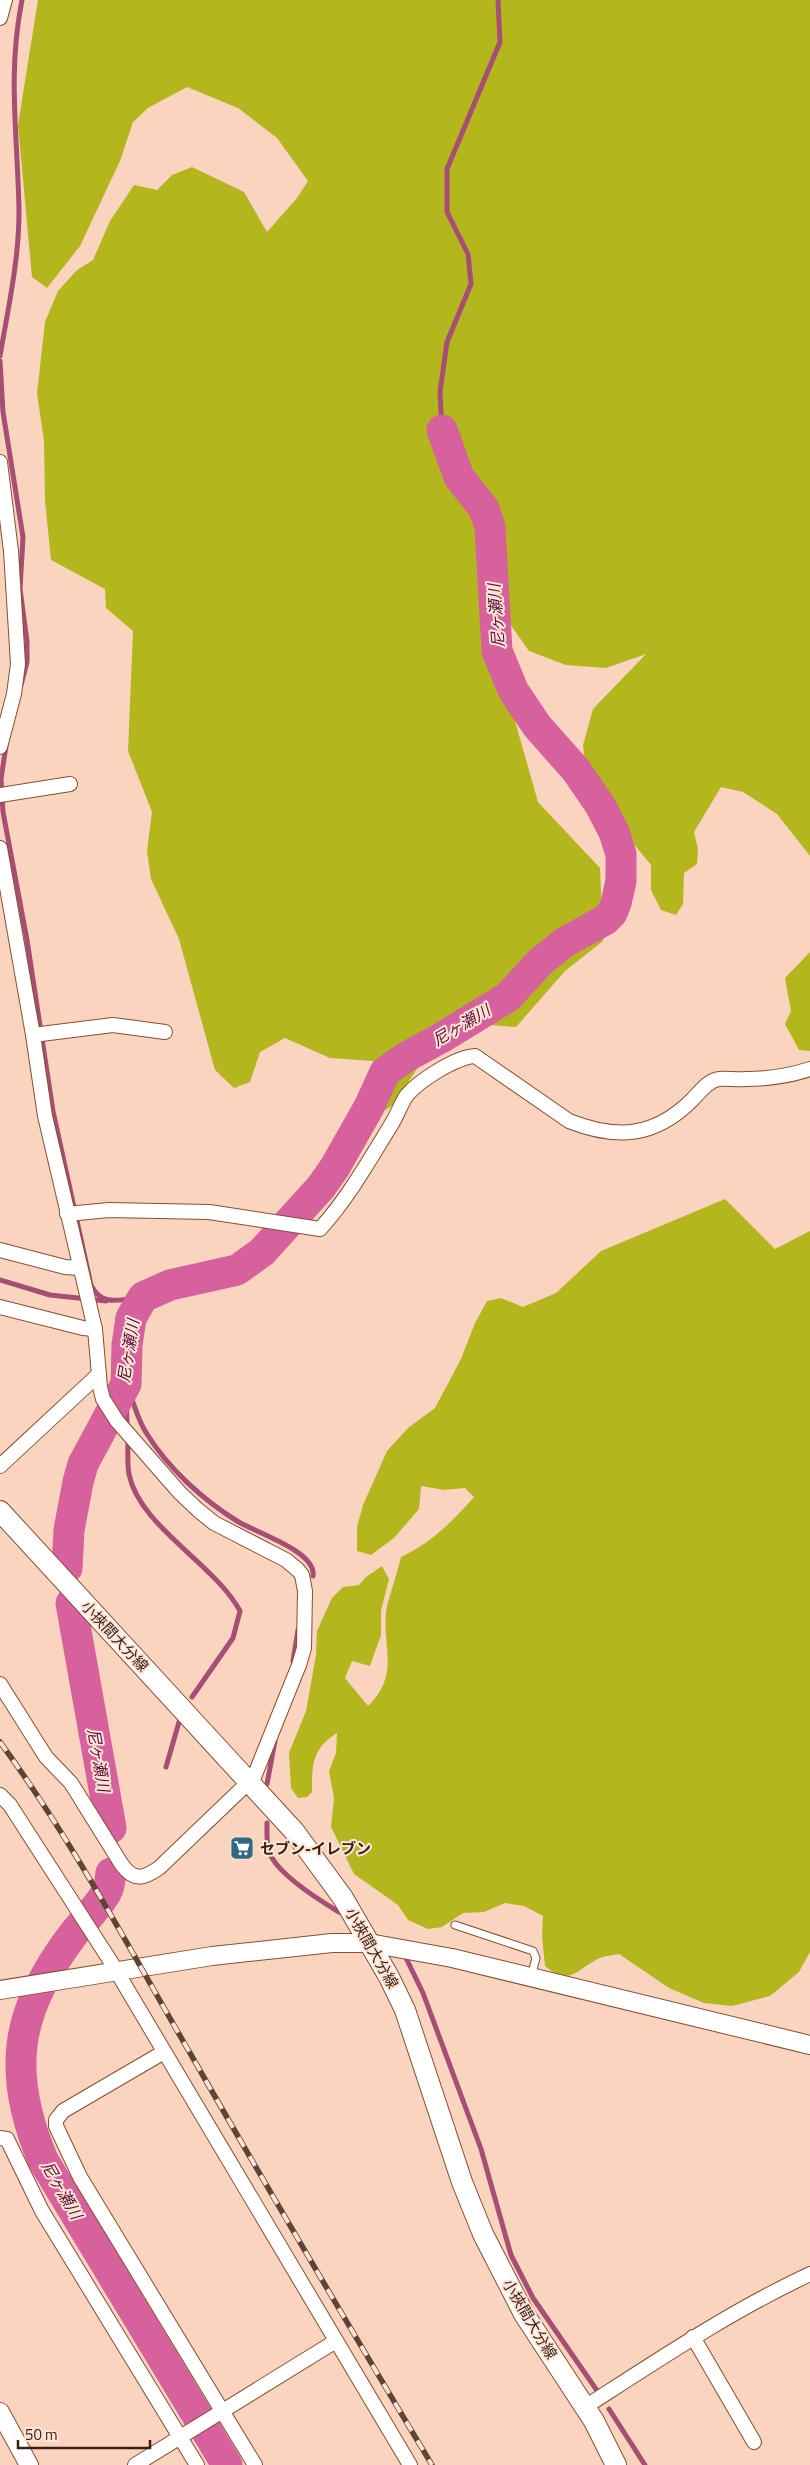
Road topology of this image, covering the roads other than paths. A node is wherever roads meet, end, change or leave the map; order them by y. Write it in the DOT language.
graph roads {
  1 [pos="6,0"];
  2 [pos="0,18"];
  3 [pos="0,462"];
  4 [pos="0,747"];
  5 [pos="70,784"];
  6 [pos="0,795"];
  7 [pos="0,848"];
  8 [pos="165,1032"];
  9 [pos="33,1035"];
  10 [pos="810,1069"];
  11 [pos="67,1214"];
  12 [pos="0,1250"];
  13 [pos="79,1268"];
  14 [pos="0,1307"];
  15 [pos="95,1329"];
  16 [pos="99,1374"];
  17 [pos="0,1466"];
  18 [pos="0,1511"];
  19 [pos="0,1684"];
  20 [pos="250,1783"];
  21 [pos="0,1795"];
  22 [pos="455,1925"];
  23 [pos="369,1943"];
  24 [pos="116,1971"];
  25 [pos="531,1977"];
  26 [pos="0,1990"];
  27 [pos="810,2045"];
  28 [pos="164,2052"];
  29 [pos="0,2138"];
  30 [pos="810,2274"];
  31 [pos="693,2337"];
  32 [pos="336,2341"];
  33 [pos="585,2407"];
  34 [pos="222,2411"];
  35 [pos="0,2412"];
  36 [pos="181,2437"];
  37 [pos="754,2442"];
  38 [pos="29,2465"];
  39 [pos="135,2465"];
  40 [pos="197,2465"];
  41 [pos="255,2465"];
  42 [pos="410,2465"];
  43 [pos="616,2465"];
  1 -- 2 [label="street"];
  3 -- 4 [label="street"];
  5 -- 6 [label="street"];
  7 -- 9 [label="street"];
  8 -- 9 [label="street"];
  9 -- 11 [label="street"];
  10 -- 11 [label="street"];
  11 -- 13 [label="street"];
  12 -- 13 [label="street"];
  13 -- 15 [label="street"];
  14 -- 15 [label="street"];
  15 -- 16 [label="street"];
  16 -- 17 [label="street"];
  16 -- 20 [label="street"];
  18 -- 20 [label="main road, 小挾間大分線"];
  19 -- 20 [label="street"];
  20 -- 23 [label="main road, 小挾間大分線"];
  21 -- 24 [label="street"];
  22 -- 25 [label="lane"];
  23 -- 24 [label="street"];
  23 -- 25 [label="street"];
  23 -- 33 [label="main road, 小挾間大分線"];
  24 -- 26 [label="street"];
  24 -- 28 [label="street"];
  25 -- 27 [label="street"];
  28 -- 32 [label="street"];
  28 -- 34 [label="street"];
  29 -- 36 [label="street"];
  30 -- 31 [label="street"];
  31 -- 33 [label="street"];
  31 -- 37 [label="street"];
  32 -- 34 [label="street"];
  32 -- 42 [label="street"];
  33 -- 43 [label="main road, 小挾間大分線"];
  34 -- 36 [label="street"];
  34 -- 41 [label="street"];
  35 -- 38 [label="street"];
  36 -- 39 [label="street"];
  36 -- 40 [label="street"];
}
